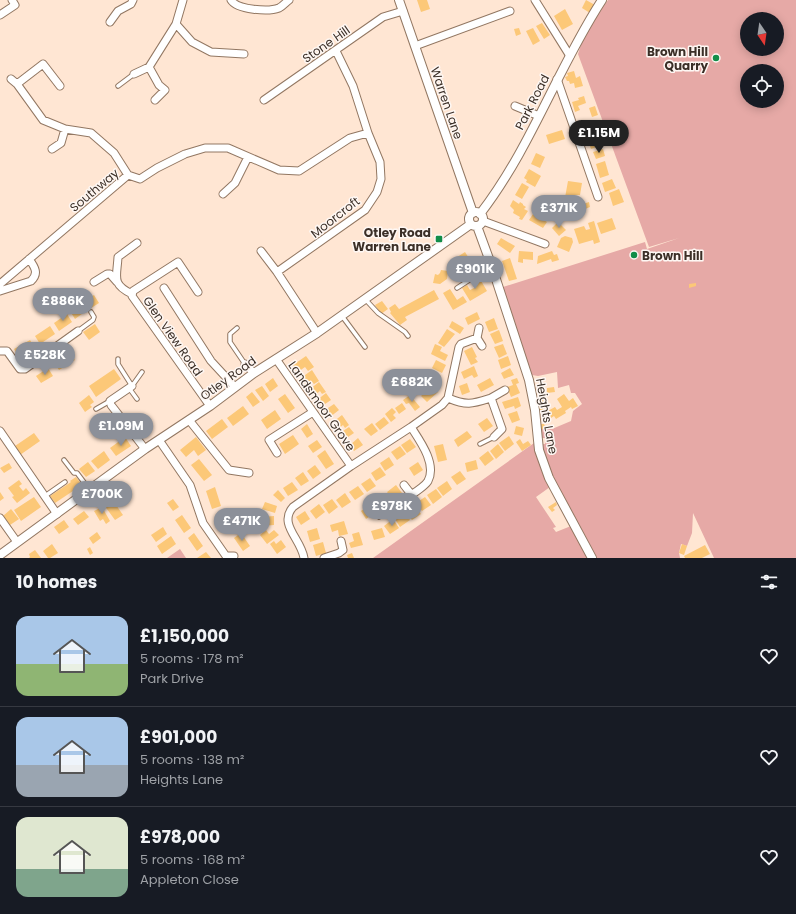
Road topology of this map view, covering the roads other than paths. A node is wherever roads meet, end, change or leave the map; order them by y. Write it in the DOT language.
graph roads {
  1 [pos="12,0"];
  2 [pos="133,0"];
  3 [pos="183,0"];
  4 [pos="231,0"];
  5 [pos="289,0"];
  6 [pos="399,0"];
  7 [pos="535,0"];
  8 [pos="602,0"];
  9 [pos="403,11"];
  10 [pos="510,11"];
  11 [pos="0,15"];
  12 [pos="110,22"];
  13 [pos="176,24"];
  14 [pos="415,46"];
  15 [pos="336,51"];
  16 [pos="244,54"];
  17 [pos="570,56"];
  18 [pos="149,67"];
  19 [pos="134,74"];
  20 [pos="557,79"];
  21 [pos="60,86"];
  22 [pos="118,86"];
  23 [pos="155,100"];
  24 [pos="264,100"];
  25 [pos="515,106"];
  26 [pos="539,116"];
  27 [pos="65,129"];
  28 [pos="368,132"];
  29 [pos="52,149"];
  30 [pos="248,157"];
  31 [pos="128,175"];
  32 [pos="223,194"];
  33 [pos="598,197"];
  34 [pos="477,219"];
  35 [pos="137,243"];
  36 [pos="545,244"];
  37 [pos="261,251"];
  38 [pos="29,259"];
  39 [pos="492,265"];
  40 [pos="277,272"];
  41 [pos="94,282"];
  42 [pos="117,282"];
  43 [pos="0,284"];
  44 [pos="164,288"];
  45 [pos="456,288"];
  46 [pos="0,291"];
  47 [pos="198,292"];
  48 [pos="132,294"];
  49 [pos="365,299"];
  50 [pos="91,312"];
  51 [pos="341,315"];
  52 [pos="237,328"];
  53 [pos="479,328"];
  54 [pos="78,332"];
  55 [pos="317,333"];
  56 [pos="408,336"];
  57 [pos="477,338"];
  58 [pos="482,346"];
  59 [pos="365,347"];
  60 [pos="0,351"];
  61 [pos="118,359"];
  62 [pos="276,359"];
  63 [pos="245,364"];
  64 [pos="142,372"];
  65 [pos="254,373"];
  66 [pos="130,387"];
  67 [pos="235,387"];
  68 [pos="505,390"];
  69 [pos="448,398"];
  70 [pos="491,398"];
  71 [pos="137,399"];
  72 [pos="110,401"];
  73 [pos="210,406"];
  74 [pos="96,409"];
  75 [pos="313,412"];
  76 [pos="189,420"];
  77 [pos="411,427"];
  78 [pos="502,428"];
  79 [pos="510,430"];
  80 [pos="0,431"];
  81 [pos="494,437"];
  82 [pos="159,440"];
  83 [pos="480,444"];
  84 [pos="145,449"];
  85 [pos="277,453"];
  86 [pos="64,460"];
  87 [pos="351,466"];
  88 [pos="249,473"];
  89 [pos="66,482"];
  90 [pos="404,485"];
  91 [pos="89,490"];
  92 [pos="411,494"];
  93 [pos="45,496"];
  94 [pos="401,502"];
  95 [pos="57,514"];
  96 [pos="380,517"];
  97 [pos="0,518"];
  98 [pos="341,541"];
  99 [pos="17,542"];
  100 [pos="234,556"];
  101 [pos="0,557"];
  102 [pos="226,557"];
  103 [pos="304,558"];
  104 [pos="324,558"];
  105 [pos="592,558"];
  1 -- 11 [label="street"];
  2 -- 12 [label="street"];
  3 -- 13 [label="street"];
  4 -- 5 [label="street"];
  6 -- 9 [label="street, Warren Lane"];
  7 -- 17 [label="street"];
  8 -- 17 [label="street, Park Road"];
  9 -- 14 [label="street, Warren Lane"];
  9 -- 15 [label="street, Stone Hill"];
  10 -- 14 [label="street"];
  13 -- 16 [label="street"];
  13 -- 18 [label="street"];
  14 -- 34 [label="street, Warren Lane"];
  15 -- 24 [label="street, Stone Hill"];
  15 -- 28 [label="street, Moorcroft"];
  17 -- 20 [label="street, Park Road"];
  18 -- 19 [label="street"];
  18 -- 23 [label="street"];
  19 -- 22 [label="lane"];
  20 -- 26 [label="street, Park Road"];
  20 -- 33 [label="street"];
  21 -- 27 [label="street"];
  25 -- 26 [label="street"];
  26 -- 34 [label="street, Park Road"];
  27 -- 29 [label="street"];
  27 -- 31 [label="street"];
  28 -- 30 [label="street, Southway"];
  28 -- 40 [label="street, Moorcroft"];
  30 -- 31 [label="street, Southway"];
  30 -- 32 [label="street"];
  31 -- 38 [label="street, Southway"];
  34 -- 36 [label="street"];
  34 -- 39 [label="street, Heights Lane"];
  34 -- 49 [label="street, Otley Road"];
  35 -- 42 [label="street"];
  37 -- 40 [label="street"];
  38 -- 43 [label="street, Southway"];
  38 -- 46 [label="street"];
  39 -- 45 [label="lane"];
  39 -- 105 [label="street, Heights Lane"];
  40 -- 55 [label="street"];
  41 -- 42 [label="street"];
  42 -- 48 [label="street"];
  44 -- 67 [label="street"];
  47 -- 48 [label="street, Glen View Road"];
  48 -- 73 [label="street, Glen View Road"];
  49 -- 51 [label="street, Otley Road"];
  49 -- 56 [label="lane"];
  50 -- 54 [label="lane"];
  51 -- 55 [label="street, Otley Road"];
  51 -- 59 [label="lane"];
  52 -- 63 [label="lane"];
  53 -- 57 [label="street"];
  54 -- 60 [label="street"];
  55 -- 62 [label="street, Otley Road"];
  57 -- 58 [label="street"];
  57 -- 69 [label="street"];
  61 -- 66 [label="lane"];
  62 -- 65 [label="street, Otley Road"];
  62 -- 75 [label="street, Landsmoor Grove"];
  63 -- 65 [label="street"];
  64 -- 66 [label="lane"];
  65 -- 67 [label="street, Otley Road"];
  66 -- 71 [label="lane"];
  66 -- 72 [label="street"];
  67 -- 73 [label="street, Otley Road"];
  68 -- 70 [label="street"];
  69 -- 70 [label="street"];
  69 -- 77 [label="street"];
  70 -- 78 [label="street"];
  72 -- 74 [label="lane"];
  72 -- 84 [label="street"];
  73 -- 76 [label="street, Otley Road"];
  75 -- 85 [label="street"];
  75 -- 87 [label="street, Landsmoor Grove"];
  76 -- 82 [label="street, Otley Road"];
  76 -- 88 [label="street"];
  77 -- 87 [label="street"];
  77 -- 92 [label="street"];
  78 -- 79 [label="street"];
  78 -- 81 [label="street"];
  80 -- 93 [label="street"];
  81 -- 83 [label="lane"];
  82 -- 84 [label="street, Otley Road"];
  82 -- 102 [label="street"];
  84 -- 91 [label="street, Otley Road"];
  86 -- 91 [label="lane"];
  87 -- 103 [label="street"];
  89 -- 93 [label="lane"];
  90 -- 92 [label="street"];
  91 -- 95 [label="street, Otley Road"];
  92 -- 94 [label="street"];
  93 -- 95 [label="street"];
  94 -- 96 [label="lane"];
  95 -- 99 [label="street, Otley Road"];
  97 -- 99 [label="street"];
  98 -- 104 [label="street"];
  99 -- 101 [label="street, Otley Road"];
  100 -- 102 [label="street"];
}
